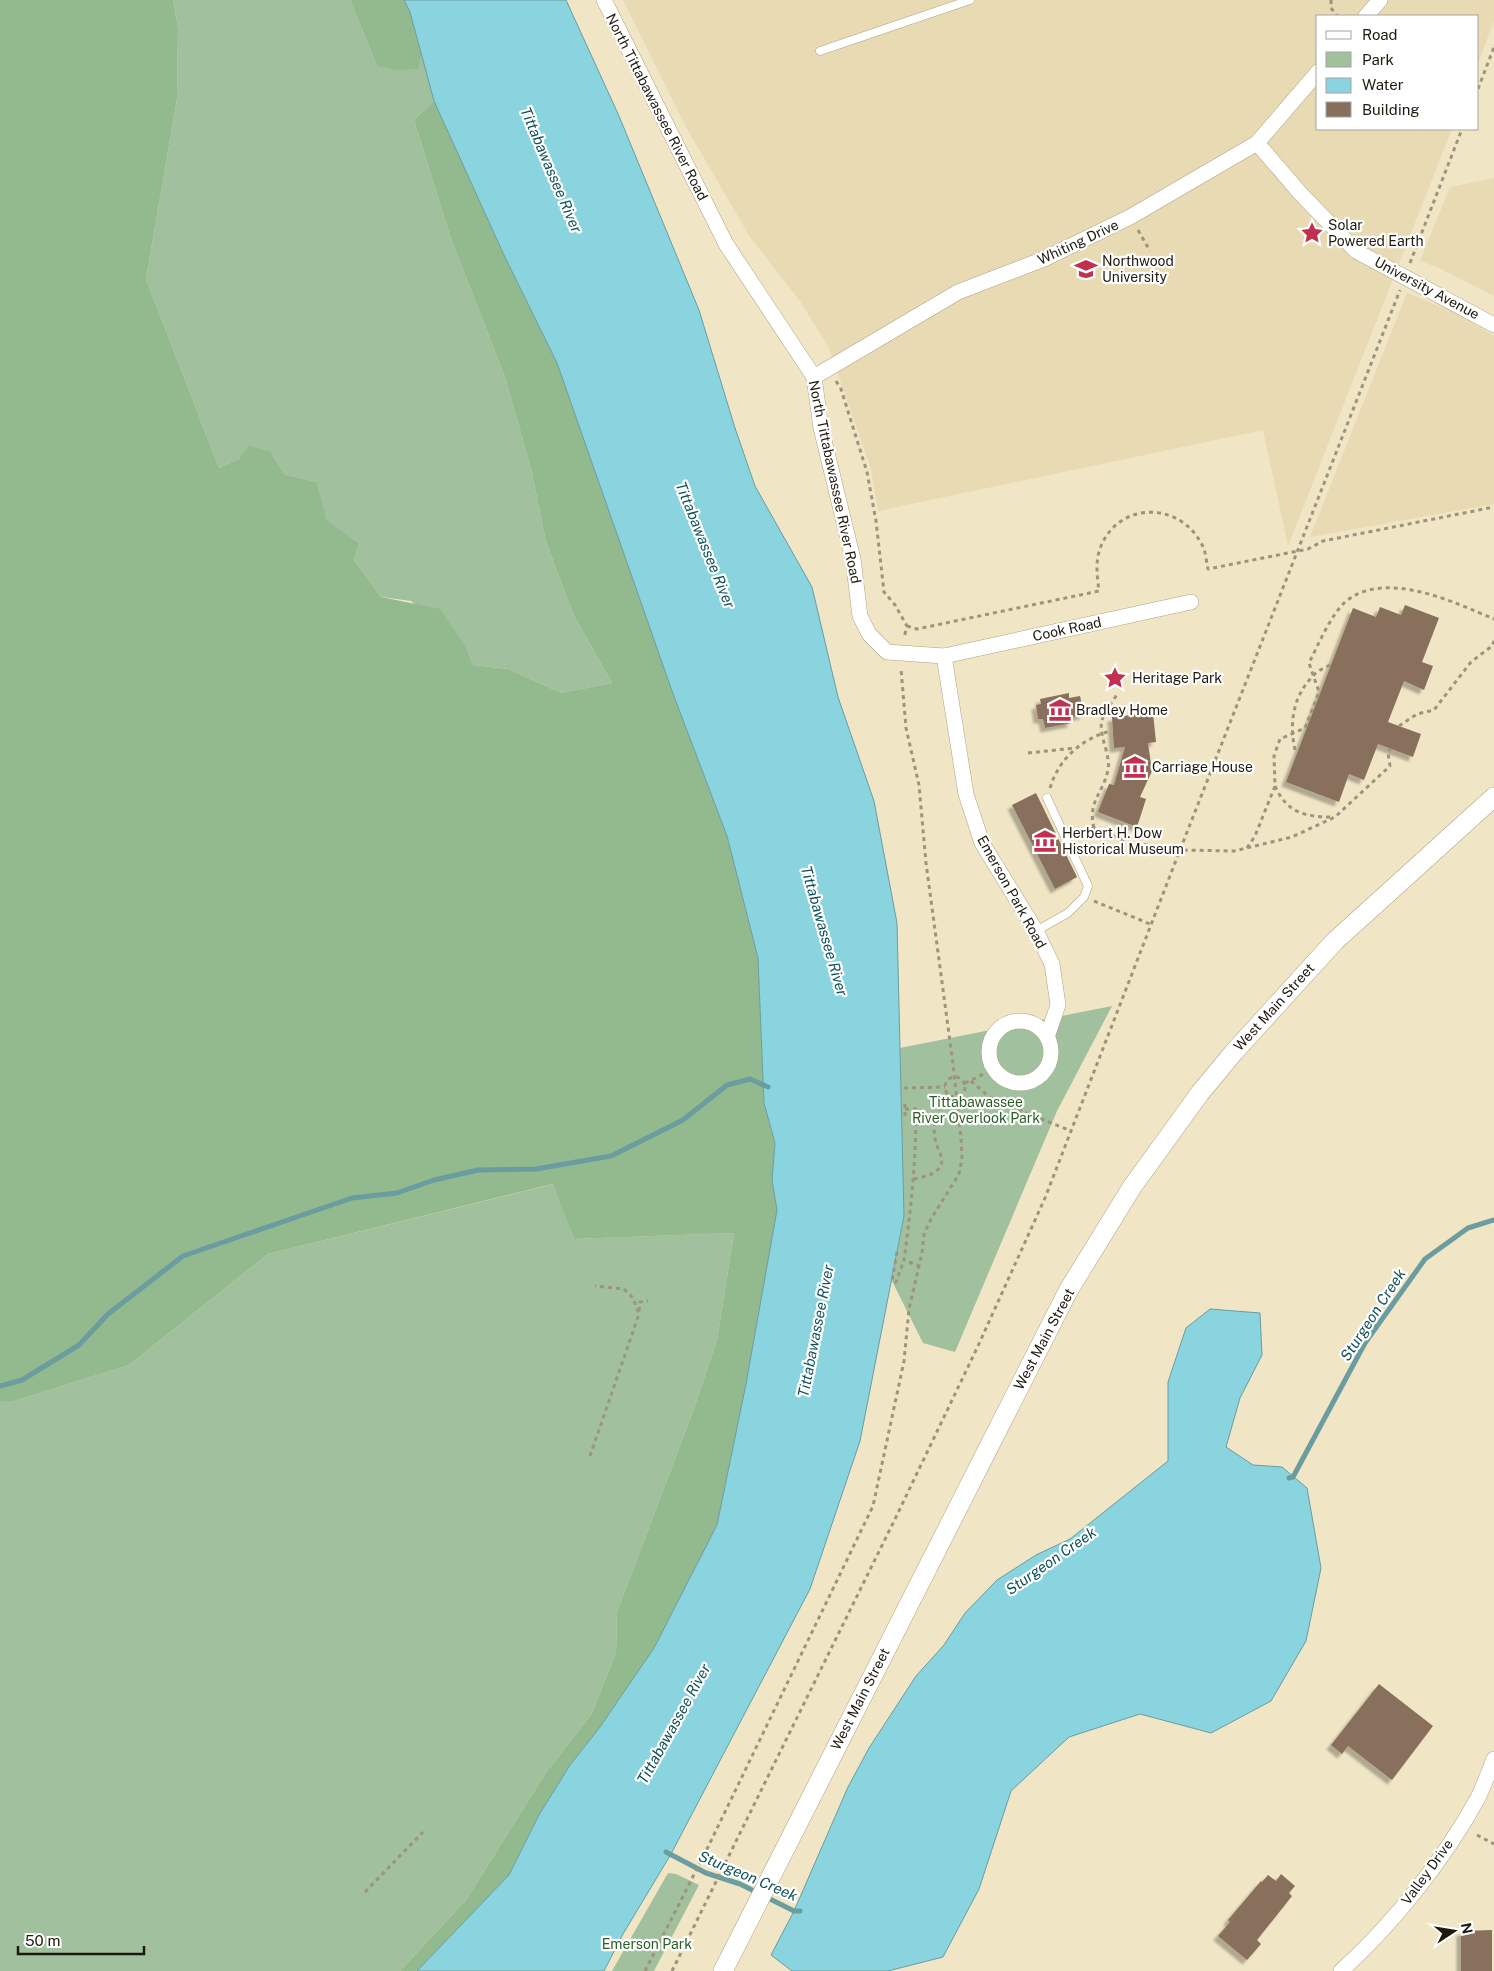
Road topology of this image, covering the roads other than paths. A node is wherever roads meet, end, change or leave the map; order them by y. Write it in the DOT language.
graph roads {
  1 [pos="604,0"];
  2 [pos="970,0"];
  3 [pos="1380,0"];
  4 [pos="1367,15"];
  5 [pos="820,51"];
  6 [pos="1316,74"];
  7 [pos="1257,143"];
  8 [pos="1494,325"];
  9 [pos="814,377"];
  10 [pos="1190,602"];
  11 [pos="944,656"];
  12 [pos="1047,798"];
  13 [pos="1494,798"];
  14 [pos="1036,931"];
  15 [pos="1047,1037"];
  16 [pos="1494,1759"];
  17 [pos="724,1971"];
  18 [pos="1341,1971"];
  1 -- 9 [label="street, North Tittabawassee River Road"];
  2 -- 5 [label="lane"];
  3 -- 4 [label="street"];
  6 -- 7 [label="street, Whiting Drive"];
  7 -- 8 [label="street, University Avenue"];
  7 -- 9 [label="street, Whiting Drive"];
  9 -- 11 [label="street, North Tittabawassee River Road"];
  10 -- 11 [label="street, Cook Road"];
  11 -- 14 [label="street, Emerson Park Road"];
  12 -- 14 [label="lane"];
  13 -- 17 [label="street, West Main Street"];
  14 -- 15 [label="street, Emerson Park Road"];
  15 -- 15 [label="street, Emerson Park Road"];
  16 -- 18 [label="street, Valley Drive"];
}
